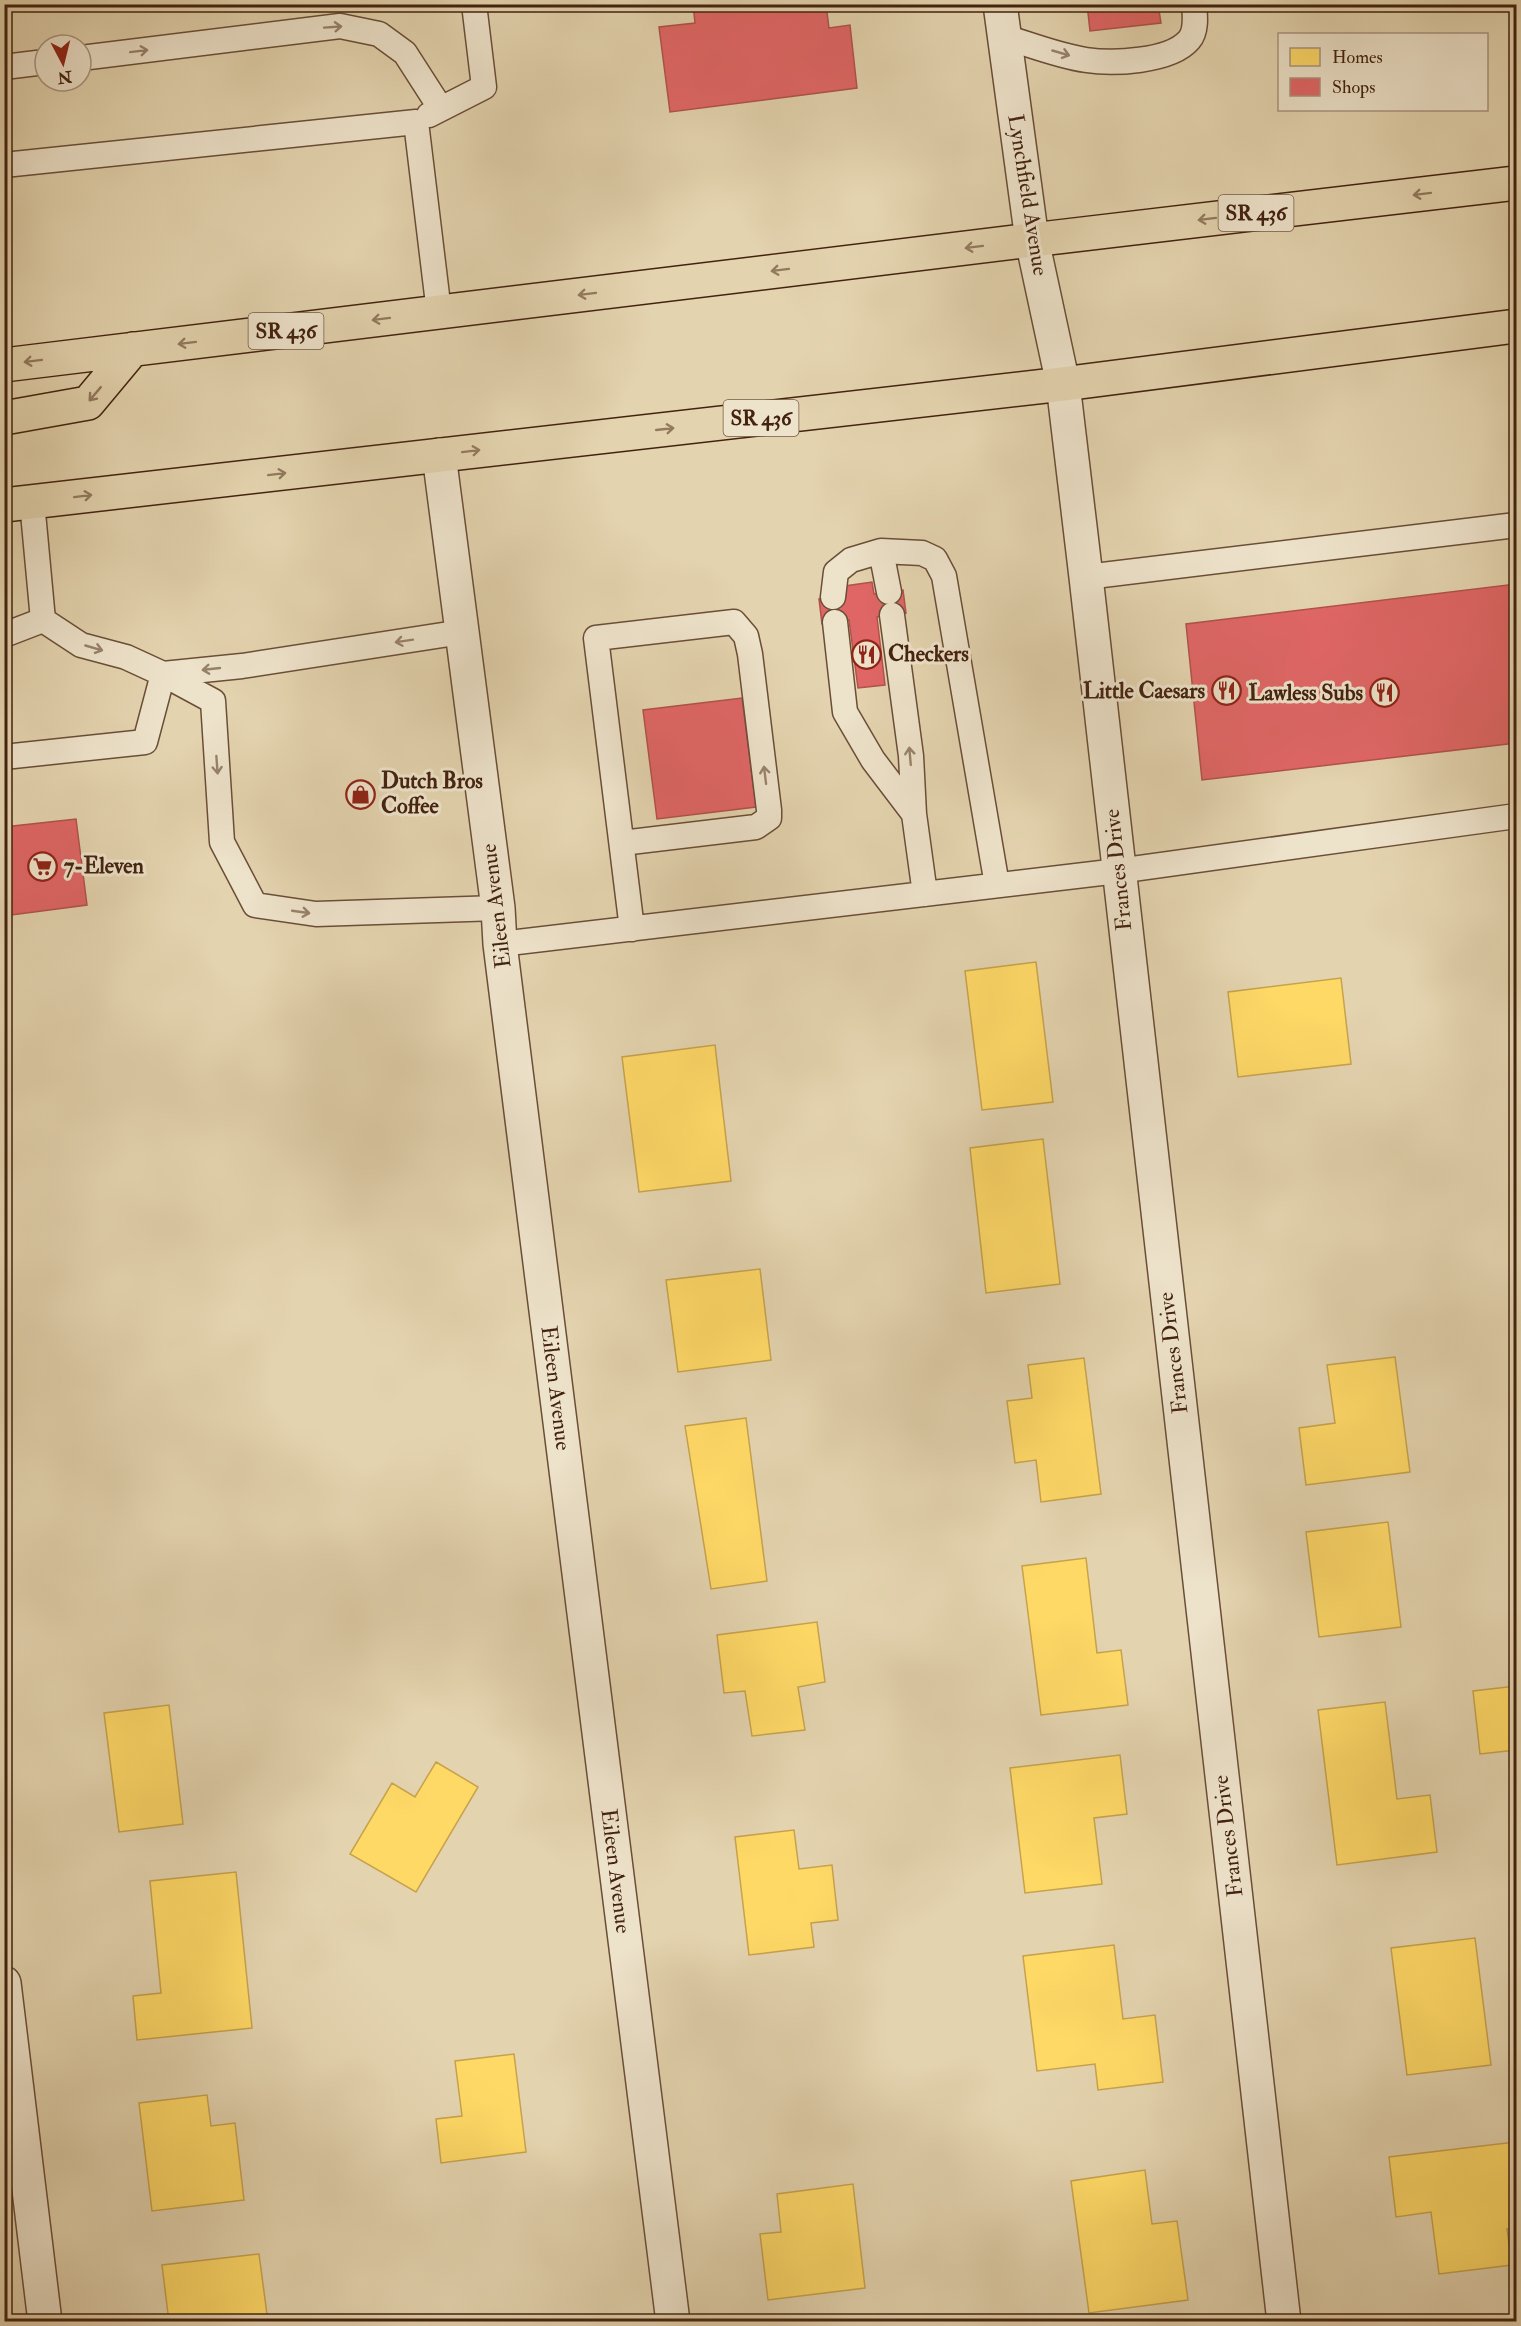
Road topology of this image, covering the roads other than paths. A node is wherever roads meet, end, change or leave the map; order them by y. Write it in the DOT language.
graph roads {
  1 [pos="474,4"];
  2 [pos="1000,4"];
  3 [pos="1194,4"];
  4 [pos="1005,37"];
  5 [pos="93,57"];
  6 [pos="33,63"];
  7 [pos="4,67"];
  8 [pos="441,109"];
  9 [pos="416,122"];
  10 [pos="4,165"];
  11 [pos="1516,183"];
  12 [pos="1032,240"];
  13 [pos="439,312"];
  14 [pos="1516,326"];
  15 [pos="133,349"];
  16 [pos="4,365"];
  17 [pos="1063,384"];
  18 [pos="4,418"];
  19 [pos="439,455"];
  20 [pos="18,503"];
  21 [pos="1516,525"];
  22 [pos="881,551"];
  23 [pos="1086,578"];
  24 [pos="833,597"];
  25 [pos="43,620"];
  26 [pos="835,622"];
  27 [pos="462,632"];
  28 [pos="4,635"];
  29 [pos="162,674"];
  30 [pos="4,757"];
  31 [pos="914,814"];
  32 [pos="1516,816"];
  33 [pos="622,843"];
  34 [pos="1118,871"];
  35 [pos="997,885"];
  36 [pos="925,894"];
  37 [pos="498,908"];
  38 [pos="632,928"];
  39 [pos="500,944"];
  40 [pos="4,1983"];
  41 [pos="45,2322"];
  42 [pos="673,2322"];
  43 [pos="1284,2322"];
  1 -- 8 [label="lane"];
  2 -- 4 [label="street, Lynchfield Avenue"];
  4 -- 3 [label="lane, one-way"];
  4 -- 12 [label="street, Lynchfield Avenue"];
  5 -- 8 [label="lane, one-way"];
  6 -- 7 [label="lane"];
  8 -- 9 [label="lane"];
  9 -- 10 [label="lane"];
  9 -- 13 [label="lane"];
  11 -- 12 [label="main road, SR 436, one-way"];
  12 -- 13 [label="main road, SR 436, one-way"];
  12 -- 17 [label="street, Lynchfield Avenue"];
  13 -- 15 [label="main road, SR 436, one-way"];
  14 -- 17 [label="main road, SR 436"];
  15 -- 16 [label="main road, SR 436, one-way"];
  15 -- 18 [label="main road, one-way"];
  19 -- 17 [label="main road, SR 436, one-way"];
  17 -- 23 [label="street, Frances Drive"];
  20 -- 19 [label="main road, SR 436, one-way"];
  19 -- 27 [label="street, Eileen Avenue"];
  20 -- 25 [label="lane"];
  21 -- 23 [label="lane"];
  22 -- 24 [label="lane"];
  31 -- 22 [label="lane, one-way"];
  22 -- 35 [label="lane"];
  23 -- 34 [label="street, Frances Drive"];
  25 -- 28 [label="lane"];
  25 -- 29 [label="lane, one-way"];
  26 -- 31 [label="lane"];
  27 -- 29 [label="lane, one-way"];
  27 -- 37 [label="street, Eileen Avenue"];
  29 -- 30 [label="lane"];
  29 -- 37 [label="lane, one-way"];
  31 -- 36 [label="lane"];
  32 -- 34 [label="lane"];
  33 -- 33 [label="lane, one-way"];
  33 -- 38 [label="lane"];
  34 -- 35 [label="lane"];
  34 -- 43 [label="street, Frances Drive"];
  35 -- 36 [label="lane"];
  36 -- 38 [label="lane"];
  37 -- 39 [label="street, Eileen Avenue"];
  38 -- 39 [label="lane"];
  39 -- 42 [label="street, Eileen Avenue"];
  40 -- 41 [label="street"];
}
